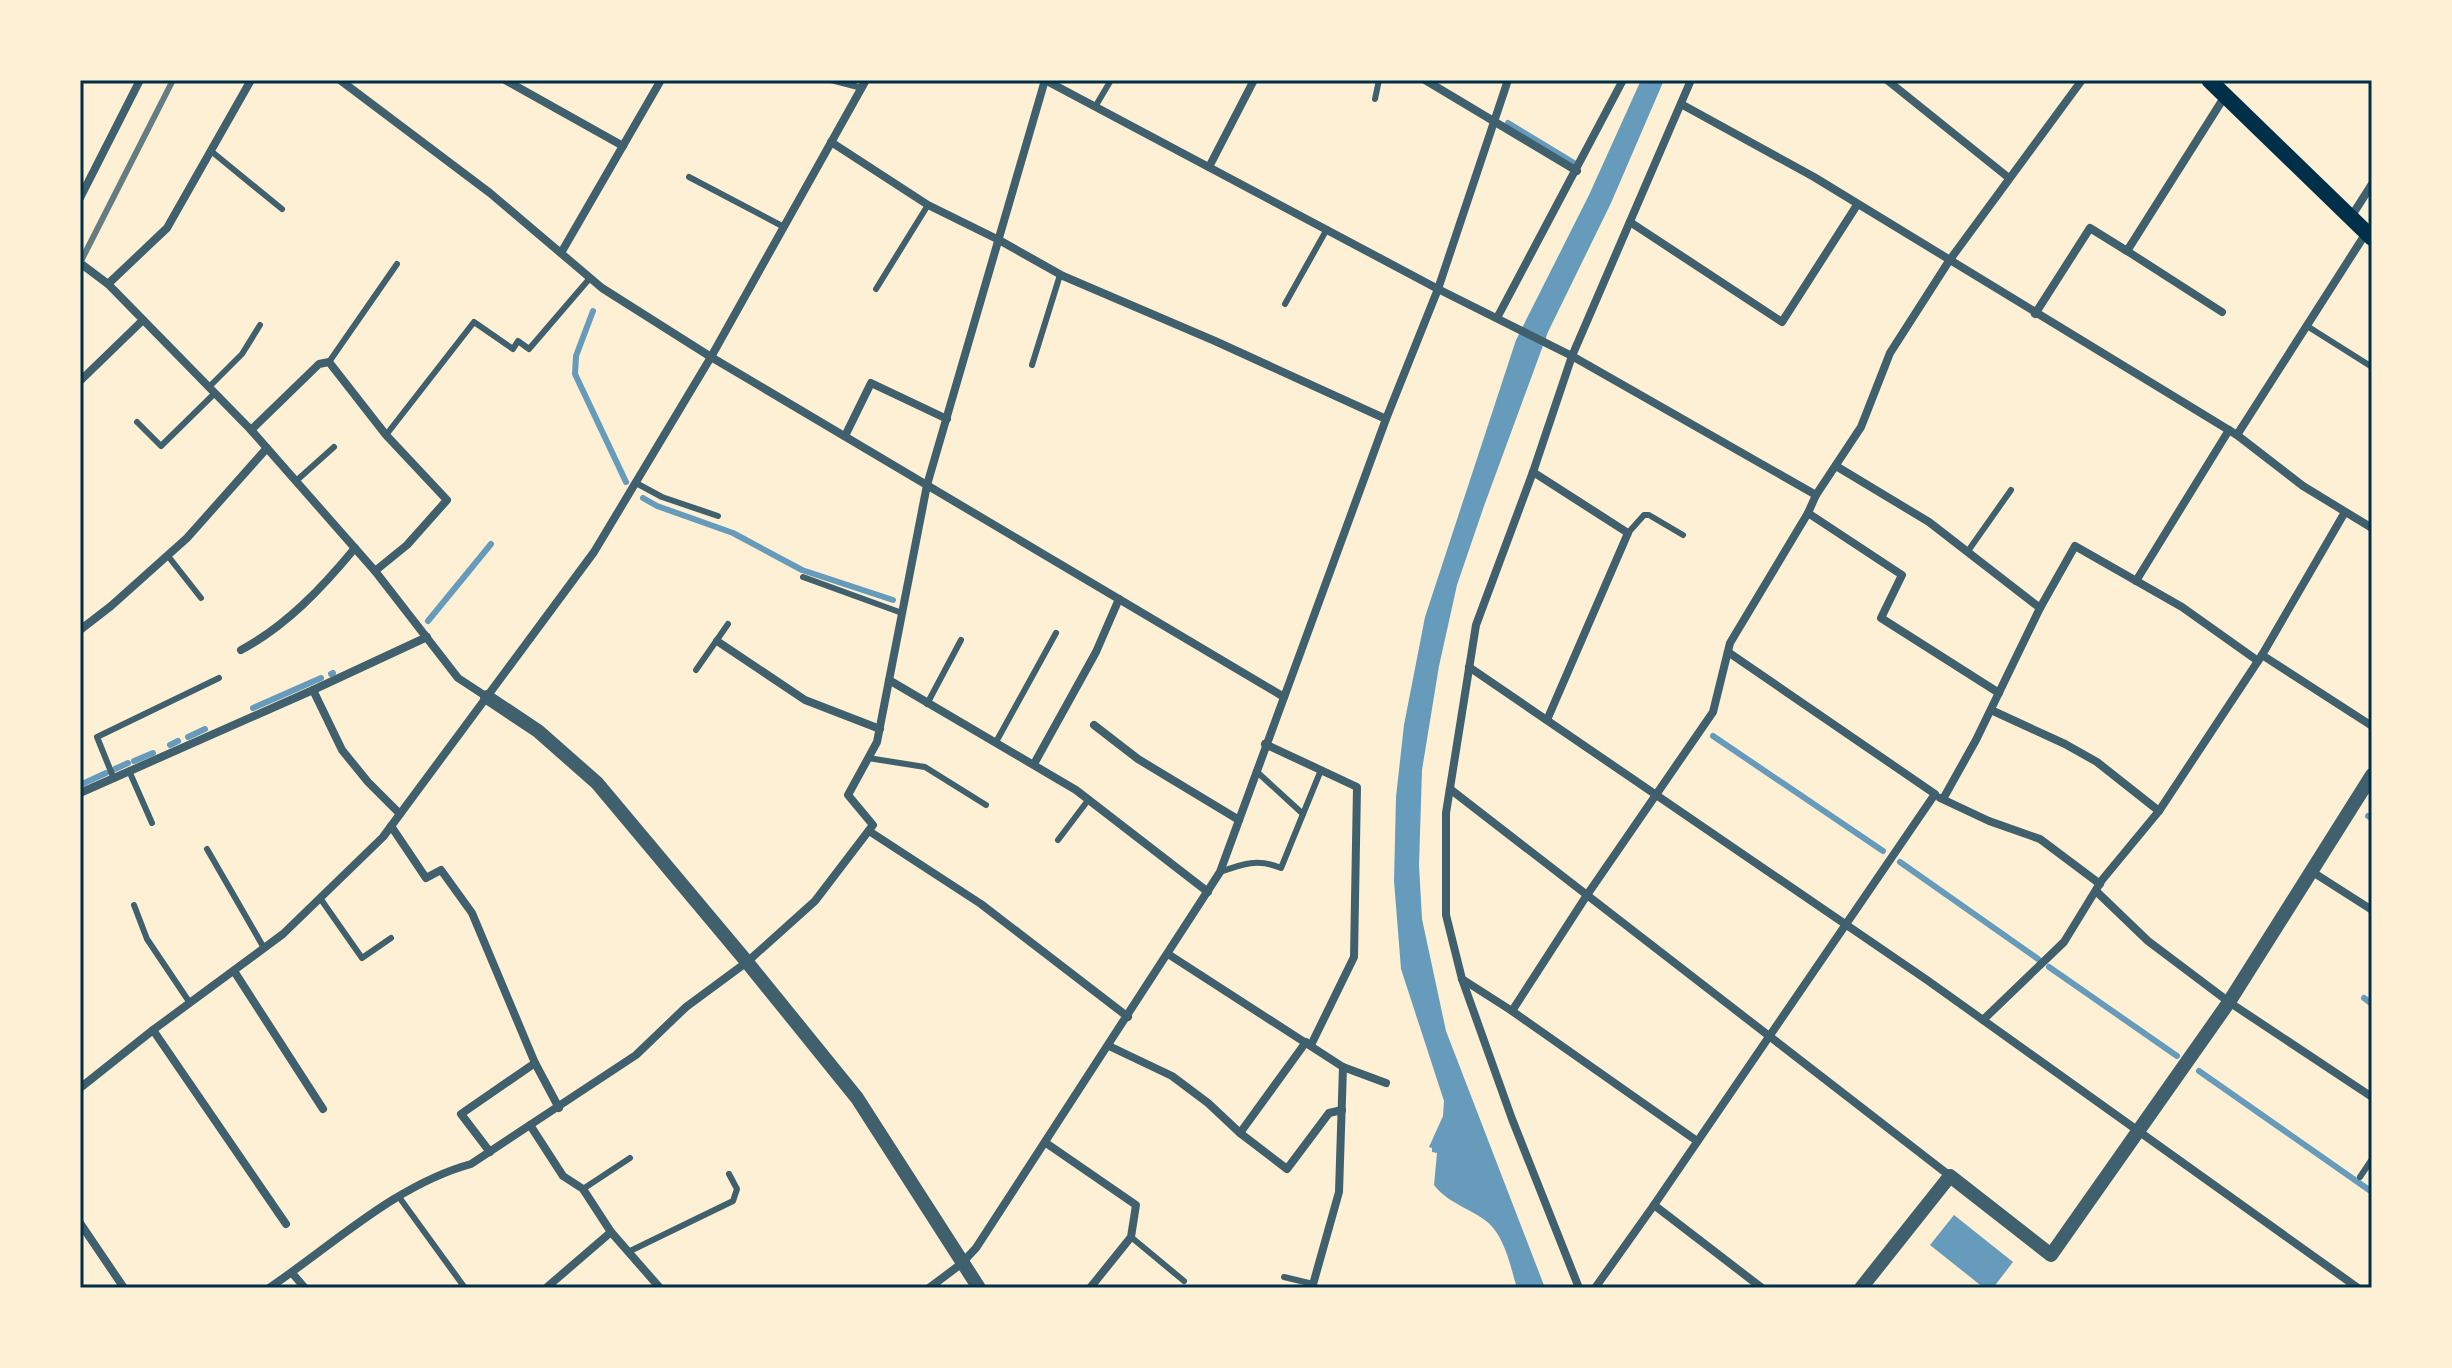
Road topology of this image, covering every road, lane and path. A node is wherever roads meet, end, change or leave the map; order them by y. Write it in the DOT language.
graph roads {
  1 [pos="140,80"];
  2 [pos="251,80"];
  3 [pos="505,80"];
  4 [pos="661,80"];
  5 [pos="831,80"];
  6 [pos="1045,80"];
  7 [pos="1111,80"];
  8 [pos="1254,80"];
  9 [pos="1379,80"];
  10 [pos="1425,80"];
  11 [pos="1508,80"];
  12 [pos="1623,80"];
  13 [pos="1691,80"];
  14 [pos="1887,80"];
  15 [pos="2082,80"];
  16 [pos="2209,80"];
  17 [pos="346,82"];
  18 [pos="864,84"];
  19 [pos="2225,95"];
  20 [pos="1375,99"];
  21 [pos="1681,104"];
  22 [pos="1095,107"];
  23 [pos="1494,123"];
  24 [pos="831,142"];
  25 [pos="623,146"];
  26 [pos="211,151"];
  27 [pos="1209,167"];
  28 [pos="1577,171"];
  29 [pos="689,177"];
  30 [pos="2009,178"];
  31 [pos="2372,184"];
  32 [pos="80,198"];
  33 [pos="928,205"];
  34 [pos="1857,205"];
  35 [pos="282,209"];
  36 [pos="2351,218"];
  37 [pos="1630,222"];
  38 [pos="784,227"];
  39 [pos="1327,229"];
  40 [pos="2369,236"];
  41 [pos="999,240"];
  42 [pos="2127,251"];
  43 [pos="561,253"];
  44 [pos="1949,261"];
  45 [pos="80,263"];
  46 [pos="397,264"];
  47 [pos="1060,275"];
  48 [pos="590,278"];
  49 [pos="108,284"];
  50 [pos="876,289"];
  51 [pos="1438,289"];
  52 [pos="1285,304"];
  53 [pos="2222,312"];
  54 [pos="2035,314"];
  55 [pos="1497,318"];
  56 [pos="143,320"];
  57 [pos="260,325"];
  58 [pos="2307,326"];
  59 [pos="1568,354"];
  60 [pos="711,357"];
  61 [pos="329,362"];
  62 [pos="1032,365"];
  63 [pos="2372,367"];
  64 [pos="80,381"];
  65 [pos="212,390"];
  66 [pos="947,419"];
  67 [pos="1386,419"];
  68 [pos="137,422"];
  69 [pos="251,430"];
  70 [pos="2233,433"];
  71 [pos="386,435"];
  72 [pos="845,436"];
  73 [pos="334,447"];
  74 [pos="267,448"];
  75 [pos="1836,466"];
  76 [pos="1533,472"];
  77 [pos="296,481"];
  78 [pos="636,483"];
  79 [pos="927,485"];
  80 [pos="2011,490"];
  81 [pos="1816,495"];
  82 [pos="2345,512"];
  83 [pos="1808,513"];
  84 [pos="718,516"];
  85 [pos="2372,528"];
  86 [pos="1628,533"];
  87 [pos="1683,535"];
  88 [pos="355,548"];
  89 [pos="1968,551"];
  90 [pos="168,556"];
  91 [pos="375,571"];
  92 [pos="803,577"];
  93 [pos="2136,581"];
  94 [pos="201,598"];
  95 [pos="1119,599"];
  96 [pos="2040,608"];
  97 [pos="902,613"];
  98 [pos="728,624"];
  99 [pos="80,630"];
  100 [pos="1056,633"];
  101 [pos="427,637"];
  102 [pos="961,640"];
  103 [pos="717,641"];
  104 [pos="241,650"];
  105 [pos="1728,652"];
  106 [pos="2260,658"];
  107 [pos="1469,667"];
  108 [pos="696,670"];
  109 [pos="219,678"];
  110 [pos="889,680"];
  111 [pos="313,690"];
  112 [pos="1999,693"];
  113 [pos="487,697"];
  114 [pos="1284,697"];
  115 [pos="927,704"];
  116 [pos="1991,710"];
  117 [pos="1547,720"];
  118 [pos="1094,725"];
  119 [pos="2372,726"];
  120 [pos="880,729"];
  121 [pos="996,742"];
  122 [pos="1265,744"];
  123 [pos="868,758"];
  124 [pos="1034,764"];
  125 [pos="1321,770"];
  126 [pos="1256,771"];
  127 [pos="130,773"];
  128 [pos="2372,775"];
  129 [pos="114,779"];
  130 [pos="1450,789"];
  131 [pos="80,793"];
  132 [pos="1656,794"];
  133 [pos="1939,796"];
  134 [pos="1089,799"];
  135 [pos="986,805"];
  136 [pos="2159,811"];
  137 [pos="400,814"];
  138 [pos="1303,814"];
  139 [pos="1239,820"];
  140 [pos="152,823"];
  141 [pos="391,826"];
  142 [pos="869,831"];
  143 [pos="1058,840"];
  144 [pos="207,849"];
  145 [pos="2311,871"];
  146 [pos="1220,872"];
  147 [pos="2098,888"];
  148 [pos="1208,892"];
  149 [pos="1587,895"];
  150 [pos="320,898"];
  151 [pos="134,905"];
  152 [pos="2372,910"];
  153 [pos="1847,925"];
  154 [pos="391,938"];
  155 [pos="264,948"];
  156 [pos="1168,954"];
  157 [pos="747,962"];
  158 [pos="234,971"];
  159 [pos="1462,979"];
  160 [pos="2229,1002"];
  161 [pos="190,1003"];
  162 [pos="1512,1011"];
  163 [pos="1128,1017"];
  164 [pos="1983,1020"];
  165 [pos="153,1030"];
  166 [pos="1770,1037"];
  167 [pos="1308,1043"];
  168 [pos="1109,1046"];
  169 [pos="535,1063"];
  170 [pos="1343,1067"];
  171 [pos="1386,1083"];
  172 [pos="80,1088"];
  173 [pos="2372,1097"];
  174 [pos="559,1108"];
  175 [pos="323,1109"];
  176 [pos="1342,1110"];
  177 [pos="530,1125"];
  178 [pos="2139,1131"];
  179 [pos="1240,1133"];
  180 [pos="1697,1141"];
  181 [pos="1046,1143"];
  182 [pos="490,1152"];
  183 [pos="630,1158"];
  184 [pos="2372,1159"];
  185 [pos="729,1174"];
  186 [pos="1950,1176"];
  187 [pos="2360,1177"];
  188 [pos="583,1189"];
  189 [pos="399,1197"];
  190 [pos="1654,1205"];
  191 [pos="80,1223"];
  192 [pos="286,1224"];
  193 [pos="611,1232"];
  194 [pos="1131,1237"];
  195 [pos="628,1252"];
  196 [pos="961,1264"];
  197 [pos="292,1273"];
  198 [pos="1284,1277"];
  199 [pos="1184,1281"];
  200 [pos="1313,1286"];
  201 [pos="124,1288"];
  202 [pos="269,1288"];
  203 [pos="305,1288"];
  204 [pos="465,1288"];
  205 [pos="546,1288"];
  206 [pos="660,1288"];
  207 [pos="929,1288"];
  208 [pos="979,1288"];
  209 [pos="1090,1288"];
  210 [pos="1579,1288"];
  211 [pos="1595,1288"];
  212 [pos="1762,1288"];
  213 [pos="1861,1288"];
  214 [pos="2358,1288"];
  1 -- 32 [label="street"];
  2 -- 26 [label="street"];
  3 -- 25 [label="street"];
  4 -- 25 [label="street"];
  5 -- 18 [label="lane"];
  6 -- 22 [label="street"];
  6 -- 41 [label="street"];
  7 -- 22 [label="lane"];
  8 -- 27 [label="street"];
  9 -- 20 [label="lane"];
  10 -- 23 [label="street"];
  11 -- 23 [label="street"];
  12 -- 28 [label="street"];
  13 -- 21 [label="street"];
  14 -- 30 [label="street"];
  15 -- 30 [label="street"];
  16 -- 19 [label="main road"];
  17 -- 43 [label="street"];
  18 -- 24 [label="street"];
  19 -- 36 [label="main road"];
  19 -- 42 [label="street"];
  21 -- 34 [label="street"];
  21 -- 37 [label="street"];
  22 -- 27 [label="street"];
  23 -- 28 [label="street"];
  23 -- 51 [label="street"];
  24 -- 33 [label="street"];
  24 -- 38 [label="street"];
  25 -- 43 [label="street"];
  26 -- 35 [label="lane"];
  26 -- 49 [label="street"];
  27 -- 39 [label="street"];
  28 -- 55 [label="street"];
  29 -- 38 [label="lane"];
  30 -- 44 [label="street"];
  31 -- 36 [label="street"];
  33 -- 41 [label="street"];
  33 -- 50 [label="lane"];
  34 -- 37 [label="street"];
  34 -- 44 [label="street"];
  36 -- 40 [label="main road"];
  37 -- 59 [label="street"];
  38 -- 60 [label="street"];
  39 -- 51 [label="street"];
  39 -- 52 [label="lane"];
  40 -- 58 [label="street"];
  41 -- 47 [label="street"];
  41 -- 66 [label="street"];
  42 -- 53 [label="street"];
  42 -- 54 [label="street"];
  43 -- 48 [label="street"];
  44 -- 54 [label="street"];
  44 -- 75 [label="street"];
  45 -- 49 [label="street"];
  46 -- 61 [label="lane"];
  47 -- 62 [label="lane"];
  47 -- 67 [label="street"];
  48 -- 60 [label="street"];
  48 -- 71 [label="lane"];
  49 -- 56 [label="street"];
  51 -- 55 [label="street"];
  51 -- 67 [label="street"];
  54 -- 70 [label="street"];
  55 -- 59 [label="street"];
  56 -- 64 [label="street"];
  56 -- 65 [label="street"];
  57 -- 65 [label="lane"];
  58 -- 63 [label="lane"];
  58 -- 70 [label="street"];
  59 -- 76 [label="street"];
  59 -- 81 [label="street"];
  60 -- 72 [label="street"];
  60 -- 78 [label="street"];
  61 -- 69 [label="street"];
  61 -- 71 [label="street"];
  65 -- 68 [label="lane"];
  65 -- 69 [label="street"];
  66 -- 72 [label="street"];
  66 -- 79 [label="street"];
  67 -- 114 [label="street"];
  69 -- 74 [label="street"];
  70 -- 82 [label="street"];
  70 -- 93 [label="street"];
  71 -- 91 [label="street"];
  72 -- 79 [label="street"];
  73 -- 77 [label="lane"];
  74 -- 77 [label="street"];
  74 -- 90 [label="street"];
  75 -- 81 [label="street"];
  75 -- 89 [label="street"];
  76 -- 86 [label="street"];
  76 -- 107 [label="street"];
  77 -- 88 [label="street"];
  78 -- 84 [label="lane"];
  78 -- 113 [label="street"];
  79 -- 95 [label="street"];
  79 -- 97 [label="street"];
  80 -- 89 [label="lane"];
  81 -- 83 [label="street"];
  82 -- 85 [label="street"];
  82 -- 106 [label="street"];
  83 -- 105 [label="street"];
  83 -- 112 [label="street"];
  86 -- 87 [label="lane"];
  86 -- 117 [label="street"];
  88 -- 91 [label="street"];
  88 -- 104 [label="street"];
  89 -- 96 [label="street"];
  90 -- 94 [label="lane"];
  90 -- 99 [label="street"];
  91 -- 101 [label="street"];
  92 -- 97 [label="lane"];
  93 -- 96 [label="street"];
  93 -- 106 [label="street"];
  95 -- 114 [label="street"];
  95 -- 124 [label="street"];
  96 -- 112 [label="street"];
  97 -- 110 [label="street"];
  98 -- 103 [label="lane"];
  100 -- 121 [label="lane"];
  101 -- 111 [label="street"];
  101 -- 113 [label="street"];
  102 -- 115 [label="lane"];
  103 -- 108 [label="lane"];
  103 -- 120 [label="street"];
  105 -- 132 [label="street"];
  105 -- 133 [label="street"];
  106 -- 119 [label="street"];
  106 -- 136 [label="street"];
  107 -- 117 [label="street"];
  107 -- 130 [label="street"];
  109 -- 129 [label="lane"];
  110 -- 115 [label="street"];
  110 -- 120 [label="street"];
  111 -- 127 [label="street"];
  111 -- 137 [label="street"];
  112 -- 116 [label="street"];
  113 -- 137 [label="street"];
  113 -- 157 [label="street"];
  114 -- 122 [label="street"];
  115 -- 121 [label="street"];
  116 -- 133 [label="street"];
  116 -- 136 [label="street"];
  117 -- 132 [label="street"];
  118 -- 139 [label="street"];
  120 -- 123 [label="street"];
  121 -- 124 [label="street"];
  122 -- 125 [label="street"];
  122 -- 126 [label="street"];
  123 -- 135 [label="lane"];
  123 -- 142 [label="street"];
  124 -- 134 [label="street"];
  125 -- 138 [label="lane"];
  125 -- 167 [label="street"];
  126 -- 138 [label="lane"];
  126 -- 139 [label="street"];
  127 -- 129 [label="street"];
  127 -- 140 [label="lane"];
  128 -- 145 [label="street"];
  129 -- 131 [label="street"];
  130 -- 149 [label="street"];
  130 -- 159 [label="street"];
  132 -- 149 [label="street"];
  132 -- 153 [label="street"];
  133 -- 147 [label="street"];
  133 -- 153 [label="street"];
  134 -- 143 [label="lane"];
  134 -- 148 [label="street"];
  136 -- 147 [label="street"];
  137 -- 141 [label="street"];
  138 -- 146 [label="lane"];
  139 -- 146 [label="street"];
  141 -- 150 [label="street"];
  141 -- 169 [label="street"];
  142 -- 157 [label="street"];
  142 -- 163 [label="street"];
  144 -- 155 [label="lane"];
  145 -- 152 [label="street"];
  145 -- 160 [label="street"];
  146 -- 148 [label="street"];
  147 -- 160 [label="street"];
  147 -- 164 [label="street"];
  148 -- 156 [label="street"];
  149 -- 162 [label="street"];
  149 -- 166 [label="street"];
  150 -- 154 [label="lane"];
  150 -- 155 [label="street"];
  151 -- 161 [label="lane"];
  153 -- 164 [label="street"];
  153 -- 166 [label="street"];
  155 -- 158 [label="street"];
  156 -- 163 [label="street"];
  156 -- 167 [label="street"];
  157 -- 174 [label="street"];
  157 -- 196 [label="street"];
  158 -- 161 [label="street"];
  158 -- 175 [label="street"];
  159 -- 162 [label="street"];
  159 -- 210 [label="street"];
  160 -- 173 [label="street"];
  160 -- 178 [label="street"];
  161 -- 165 [label="street"];
  162 -- 180 [label="street"];
  163 -- 168 [label="street"];
  164 -- 178 [label="street"];
  165 -- 172 [label="street"];
  165 -- 192 [label="street"];
  166 -- 180 [label="street"];
  166 -- 186 [label="street"];
  167 -- 170 [label="street"];
  167 -- 179 [label="street"];
  168 -- 179 [label="street"];
  168 -- 181 [label="street"];
  169 -- 174 [label="street"];
  169 -- 182 [label="street"];
  170 -- 171 [label="street"];
  170 -- 176 [label="street"];
  174 -- 177 [label="street"];
  176 -- 179 [label="street"];
  176 -- 200 [label="street"];
  177 -- 182 [label="street"];
  177 -- 188 [label="street"];
  178 -- 186 [label="street"];
  178 -- 214 [label="street"];
  180 -- 190 [label="street"];
  181 -- 194 [label="street"];
  181 -- 196 [label="street"];
  182 -- 189 [label="street"];
  183 -- 188 [label="lane"];
  184 -- 187 [label="lane"];
  185 -- 195 [label="lane"];
  186 -- 213 [label="street"];
  188 -- 193 [label="street"];
  189 -- 197 [label="street"];
  189 -- 204 [label="lane"];
  190 -- 211 [label="street"];
  190 -- 212 [label="street"];
  191 -- 201 [label="street"];
  193 -- 195 [label="street"];
  193 -- 205 [label="street"];
  194 -- 199 [label="lane"];
  194 -- 209 [label="street"];
  195 -- 206 [label="street"];
  196 -- 207 [label="street"];
  196 -- 208 [label="street"];
  197 -- 202 [label="street"];
  197 -- 203 [label="street"];
  198 -- 200 [label="lane"];
}
